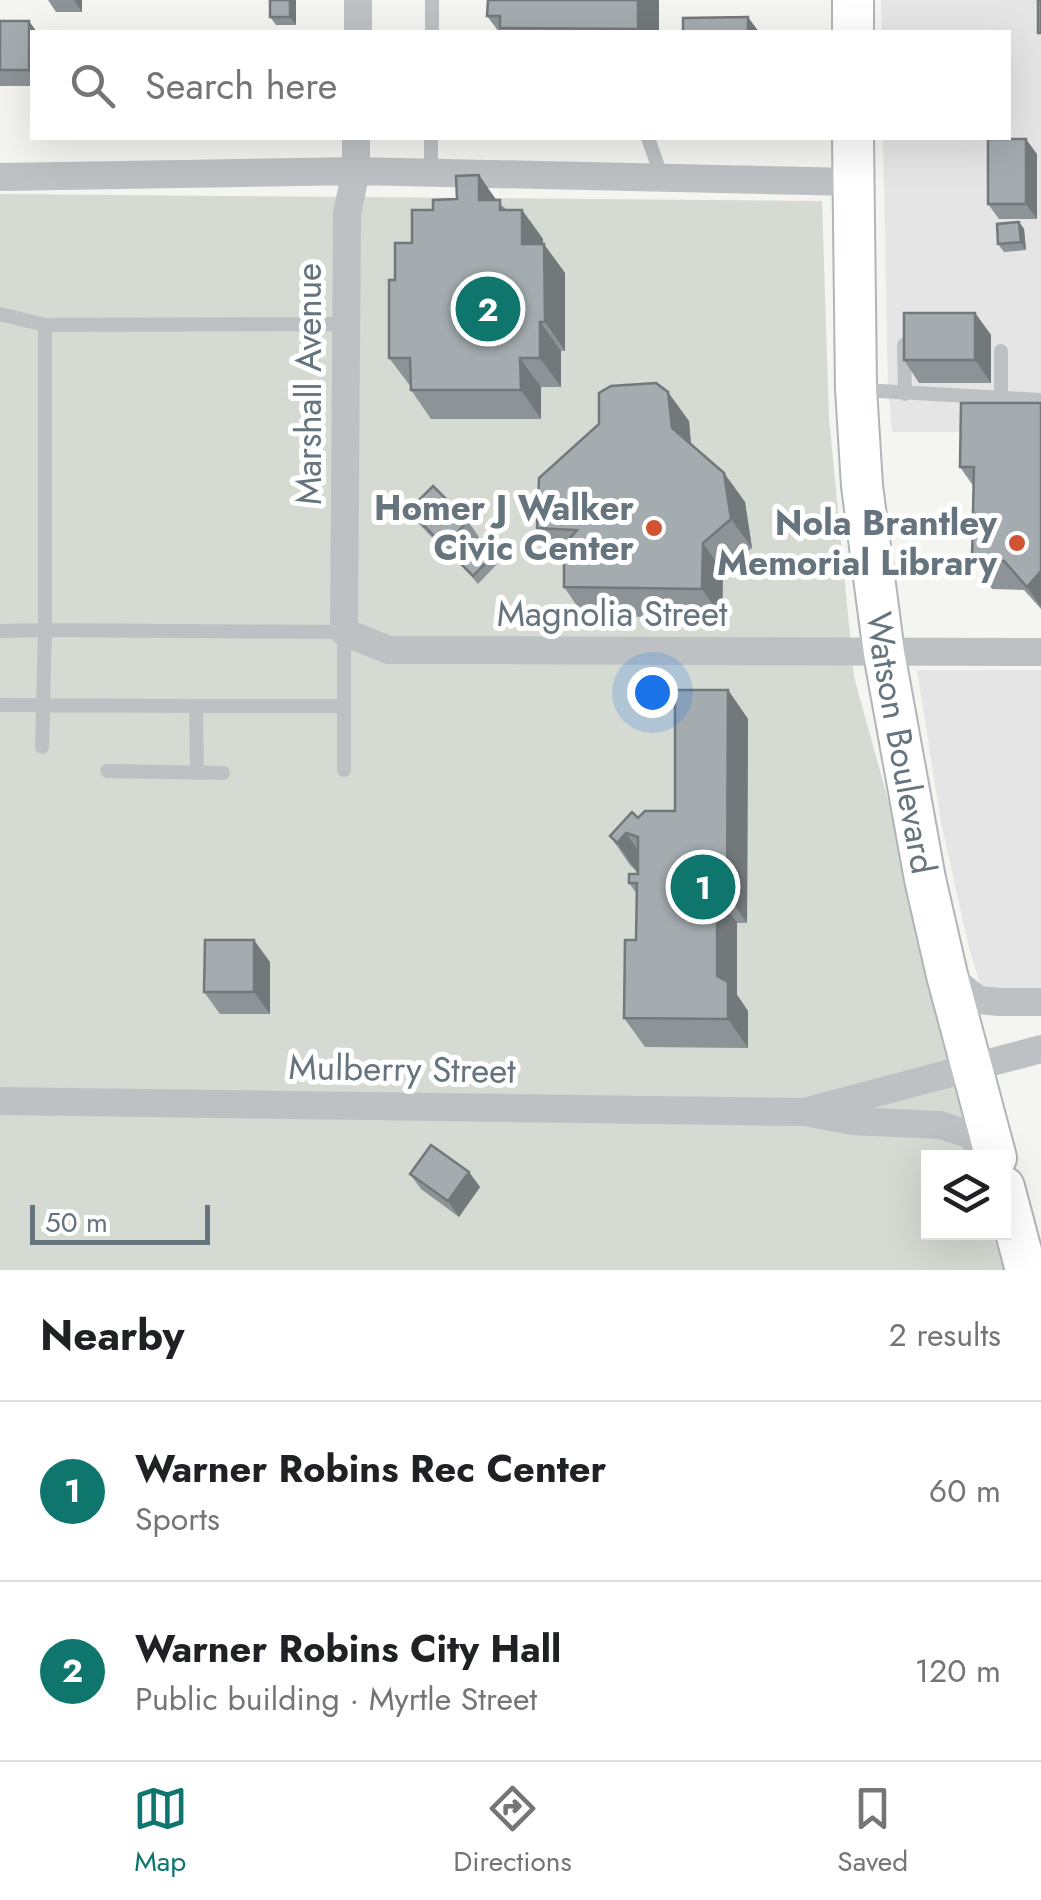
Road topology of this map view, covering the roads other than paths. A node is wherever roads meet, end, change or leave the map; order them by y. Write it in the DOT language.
graph roads {
  1 [pos="358,0"];
  2 [pos="432,0"];
  3 [pos="853,0"];
  4 [pos="358,30"];
  5 [pos="432,30"];
  6 [pos="853,30"];
  7 [pos="356,140"];
  8 [pos="431,140"];
  9 [pos="649,140"];
  10 [pos="853,140"];
  11 [pos="356,171"];
  12 [pos="431,173"];
  13 [pos="0,177"];
  14 [pos="662,178"];
  15 [pos="854,182"];
  16 [pos="0,314"];
  17 [pos="347,324"];
  18 [pos="45,325"];
  19 [pos="904,342"];
  20 [pos="1002,351"];
  21 [pos="856,390"];
  22 [pos="906,394"];
  23 [pos="1001,398"];
  24 [pos="1041,400"];
  25 [pos="45,630"];
  26 [pos="0,631"];
  27 [pos="344,632"];
  28 [pos="1041,652"];
  29 [pos="884,653"];
  30 [pos="0,705"];
  31 [pos="42,706"];
  32 [pos="196,706"];
  33 [pos="344,706"];
  34 [pos="42,747"];
  35 [pos="344,770"];
  36 [pos="107,771"];
  37 [pos="197,772"];
  38 [pos="223,773"];
  39 [pos="947,975"];
  40 [pos="1041,1002"];
  41 [pos="1041,1049"];
  42 [pos="971,1066"];
  43 [pos="0,1100"];
  44 [pos="804,1112"];
  45 [pos="987,1150"];
  46 [pos="994,1150"];
  47 [pos="1011,1213"];
  48 [pos="1026,1270"];
  1 -- 4 [label="street"];
  2 -- 5 [label="lane"];
  3 -- 6 [label="main road"];
  7 -- 11 [label="street, Marshall Avenue"];
  8 -- 12 [label="lane"];
  9 -- 14 [label="lane"];
  10 -- 15 [label="main road, Watson Boulevard"];
  11 -- 12 [label="street"];
  11 -- 13 [label="street"];
  11 -- 17 [label="street, Marshall Avenue"];
  12 -- 14 [label="street"];
  14 -- 15 [label="street"];
  15 -- 21 [label="main road, Watson Boulevard"];
  16 -- 18 [label="lane"];
  17 -- 18 [label="lane"];
  17 -- 27 [label="street, Marshall Avenue"];
  18 -- 25 [label="lane"];
  19 -- 22 [label="lane"];
  20 -- 23 [label="lane"];
  21 -- 22 [label="lane"];
  21 -- 29 [label="main road, Watson Boulevard"];
  22 -- 23 [label="lane"];
  23 -- 24 [label="lane"];
  25 -- 26 [label="lane"];
  25 -- 27 [label="lane"];
  25 -- 31 [label="lane"];
  27 -- 29 [label="street, Magnolia Street"];
  27 -- 33 [label="lane"];
  28 -- 29 [label="street, Magnolia Street"];
  29 -- 39 [label="main road, Watson Boulevard"];
  30 -- 31 [label="lane"];
  31 -- 32 [label="lane"];
  31 -- 34 [label="lane"];
  32 -- 33 [label="lane"];
  32 -- 37 [label="lane"];
  33 -- 35 [label="lane"];
  36 -- 37 [label="lane"];
  37 -- 38 [label="lane"];
  39 -- 40 [label="street"];
  39 -- 42 [label="main road, Watson Boulevard"];
  41 -- 42 [label="street, Mulberry Street"];
  42 -- 44 [label="street, Mulberry Street"];
  42 -- 46 [label="main road, Watson Boulevard"];
  43 -- 44 [label="street, Mulberry Street"];
  44 -- 45 [label="street, Mulberry Street"];
  47 -- 48 [label="main road"];
}
